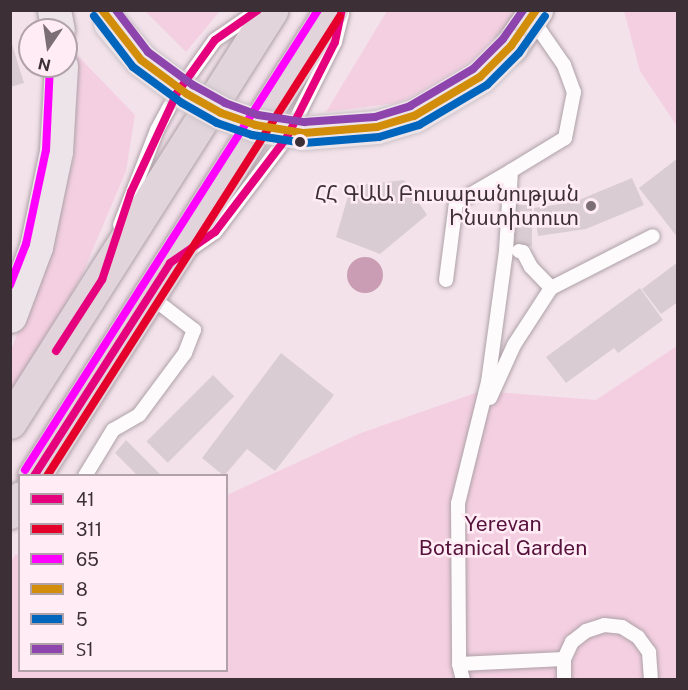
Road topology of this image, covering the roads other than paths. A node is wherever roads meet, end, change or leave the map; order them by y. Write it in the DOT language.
graph roads {
  1 [pos="259,10"];
  2 [pos="271,10"];
  3 [pos="331,10"];
  4 [pos="342,10"];
  5 [pos="534,15"];
  6 [pos="106,17"];
  7 [pos="60,78"];
  8 [pos="511,171"];
  9 [pos="653,236"];
  10 [pos="519,251"];
  11 [pos="170,263"];
  12 [pos="102,280"];
  13 [pos="446,280"];
  14 [pos="551,288"];
  15 [pos="150,296"];
  16 [pos="10,316"];
  17 [pos="10,422"];
  18 [pos="476,432"];
  19 [pos="43,472"];
  20 [pos="86,474"];
  21 [pos="564,659"];
  22 [pos="459,664"];
  23 [pos="463,680"];
  24 [pos="564,680"];
  25 [pos="651,680"];
  1 -- 12 [label="lane"];
  2 -- 12 [label="highway"];
  3 -- 11 [label="highway"];
  4 -- 11 [label="lane"];
  5 -- 6 [label="main road, bridge"];
  5 -- 8 [label="lane"];
  7 -- 16 [label="main road"];
  8 -- 13 [label="lane"];
  8 -- 18 [label="lane"];
  9 -- 14 [label="lane"];
  10 -- 14 [label="lane"];
  11 -- 15 [label="highway"];
  12 -- 17 [label="highway"];
  14 -- 18 [label="lane"];
  15 -- 19 [label="highway"];
  15 -- 20 [label="lane"];
  18 -- 22 [label="lane"];
  21 -- 22 [label="lane"];
  21 -- 24 [label="lane"];
  21 -- 25 [label="lane"];
  22 -- 23 [label="lane"];
}
